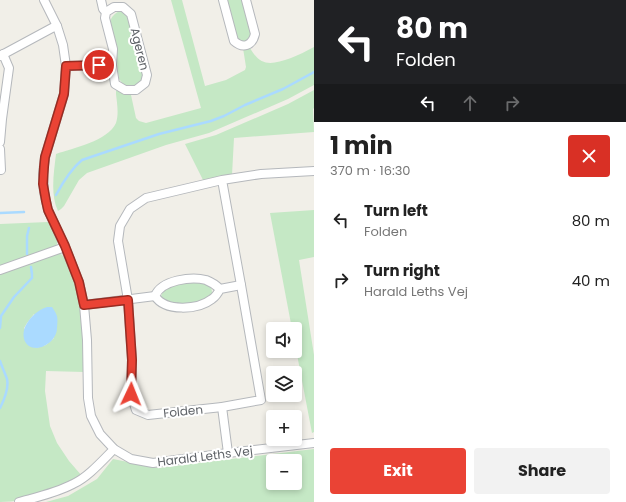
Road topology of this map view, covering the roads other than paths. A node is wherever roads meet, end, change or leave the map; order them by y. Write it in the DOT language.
graph roads {
  1 [pos="44,0"];
  2 [pos="101,0"];
  3 [pos="223,0"];
  4 [pos="246,0"];
  5 [pos="106,12"];
  6 [pos="57,26"];
  7 [pos="2,55"];
  8 [pos="112,65"];
  9 [pos="66,66"];
  10 [pos="1,119"];
  11 [pos="0,142"];
  12 [pos="0,149"];
  13 [pos="0,170"];
  14 [pos="314,171"];
  15 [pos="222,180"];
  16 [pos="65,246"];
  17 [pos="0,270"];
  18 [pos="242,285"];
  19 [pos="220,289"];
  20 [pos="155,296"];
  21 [pos="128,300"];
  22 [pos="84,305"];
  23 [pos="222,407"];
  24 [pos="314,443"];
  25 [pos="114,449"];
  26 [pos="228,453"];
  27 [pos="19,502"];
  1 -- 6 [label="street, Harald Leths Vej"];
  2 -- 5 [label="street, Ageren"];
  3 -- 4 [label="street"];
  5 -- 8 [label="street, Ageren"];
  5 -- 8 [label="street, Ageren"];
  6 -- 7 [label="street"];
  6 -- 9 [label="street, Harald Leths Vej"];
  7 -- 10 [label="street"];
  8 -- 9 [label="street"];
  9 -- 16 [label="street, Harald Leths Vej"];
  10 -- 11 [label="street"];
  12 -- 13 [label="street"];
  14 -- 15 [label="street, Folden"];
  15 -- 18 [label="street, Folden"];
  15 -- 21 [label="street, Folden"];
  16 -- 17 [label="street"];
  16 -- 22 [label="street, Harald Leths Vej"];
  18 -- 19 [label="street"];
  18 -- 23 [label="street, Folden"];
  19 -- 20 [label="street"];
  19 -- 20 [label="street"];
  20 -- 21 [label="street"];
  21 -- 22 [label="street"];
  21 -- 23 [label="street, Folden"];
  22 -- 25 [label="street, Harald Leths Vej"];
  23 -- 26 [label="street"];
  24 -- 26 [label="street, Harald Leths Vej"];
  25 -- 26 [label="street, Harald Leths Vej"];
  25 -- 27 [label="street"];
}
